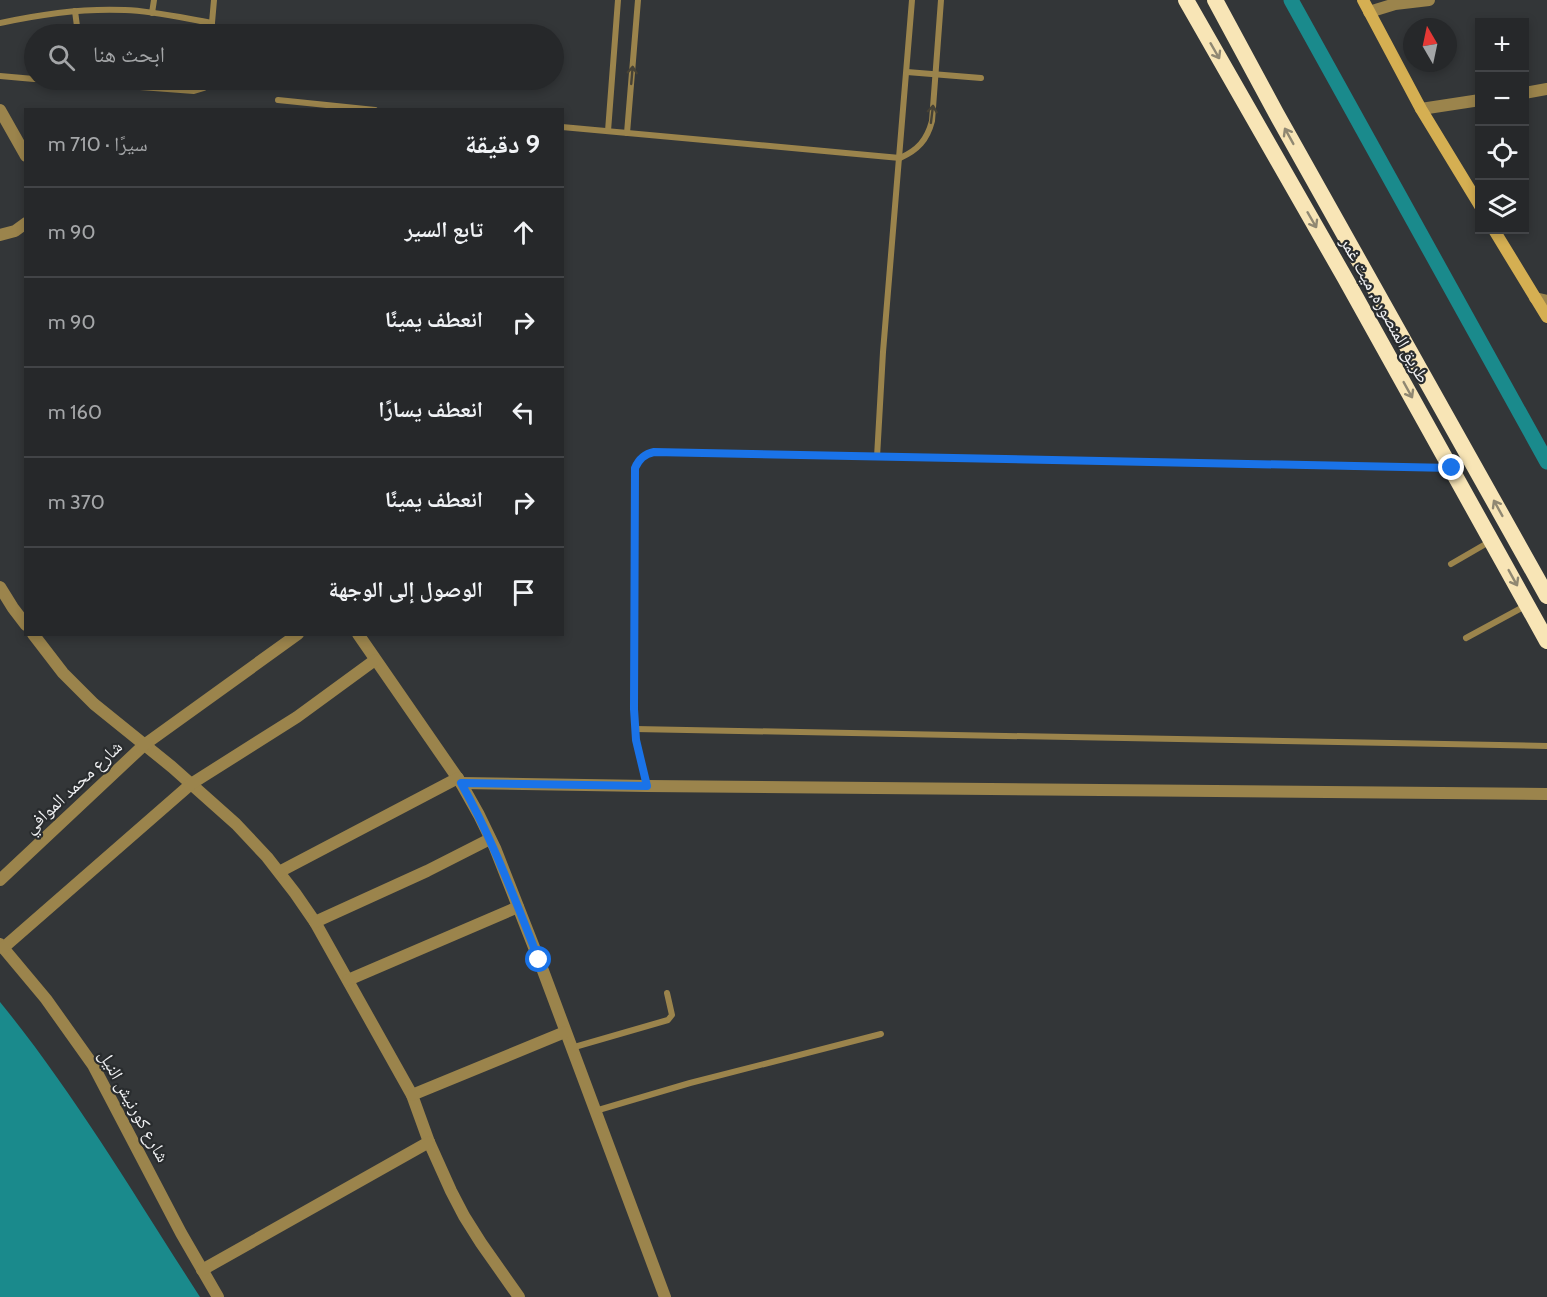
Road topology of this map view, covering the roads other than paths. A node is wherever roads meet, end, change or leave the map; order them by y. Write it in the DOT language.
graph roads {
  1 [pos="154,0"];
  2 [pos="214,0"];
  3 [pos="618,0"];
  4 [pos="638,0"];
  5 [pos="912,0"];
  6 [pos="941,0"];
  7 [pos="1186,0"];
  8 [pos="1215,0"];
  9 [pos="1363,0"];
  10 [pos="1429,0"];
  11 [pos="75,11"];
  12 [pos="1369,12"];
  13 [pos="152,13"];
  14 [pos="0,23"];
  15 [pos="212,23"];
  16 [pos="77,24"];
  17 [pos="907,72"];
  18 [pos="936,75"];
  19 [pos="0,76"];
  20 [pos="24,78"];
  21 [pos="981,78"];
  22 [pos="1547,89"];
  23 [pos="1529,92"];
  24 [pos="278,100"];
  25 [pos="1475,101"];
  26 [pos="356,108"];
  27 [pos="1421,109"];
  28 [pos="0,110"];
  29 [pos="564,127"];
  30 [pos="608,131"];
  31 [pos="627,133"];
  32 [pos="24,152"];
  33 [pos="900,158"];
  34 [pos="1475,199"];
  35 [pos="24,224"];
  36 [pos="1497,234"];
  37 [pos="0,236"];
  38 [pos="1541,299"];
  39 [pos="1547,317"];
  40 [pos="877,457"];
  41 [pos="1452,468"];
  42 [pos="1492,540"];
  43 [pos="1451,564"];
  44 [pos="0,587"];
  45 [pos="1547,596"];
  46 [pos="1528,604"];
  47 [pos="24,622"];
  48 [pos="35,636"];
  49 [pos="295,636"];
  50 [pos="359,636"];
  51 [pos="1466,638"];
  52 [pos="1547,640"];
  53 [pos="375,660"];
  54 [pos="635,729"];
  55 [pos="144,745"];
  56 [pos="1547,746"];
  57 [pos="459,781"];
  58 [pos="191,784"];
  59 [pos="647,786"];
  60 [pos="1547,794"];
  61 [pos="490,839"];
  62 [pos="279,872"];
  63 [pos="0,880"];
  64 [pos="518,908"];
  65 [pos="315,922"];
  66 [pos="2,946"];
  67 [pos="348,980"];
  68 [pos="667,993"];
  69 [pos="565,1032"];
  70 [pos="881,1034"];
  71 [pos="572,1048"];
  72 [pos="412,1095"];
  73 [pos="595,1111"];
  74 [pos="429,1142"];
  75 [pos="202,1270"];
  76 [pos="218,1297"];
  77 [pos="519,1297"];
  78 [pos="665,1297"];
  1 -- 13 [label="lane"];
  2 -- 15 [label="lane"];
  3 -- 30 [label="lane"];
  31 -- 4 [label="lane, one-way"];
  5 -- 17 [label="lane"];
  6 -- 18 [label="lane"];
  7 -- 41 [label="highway, طريق المنصوره, ميت غمر, one-way"];
  45 -- 8 [label="highway, طريق المنصوره, ميت غمر, one-way"];
  9 -- 12 [label="main road"];
  10 -- 12 [label="street"];
  11 -- 13 [label="lane"];
  11 -- 14 [label="lane"];
  11 -- 16 [label="lane"];
  12 -- 27 [label="main road"];
  13 -- 15 [label="lane"];
  17 -- 18 [label="lane"];
  17 -- 33 [label="lane"];
  18 -- 21 [label="lane"];
  33 -- 18 [label="lane, one-way"];
  19 -- 20 [label="lane"];
  22 -- 23 [label="street"];
  24 -- 26 [label="lane"];
  25 -- 27 [label="street"];
  27 -- 34 [label="main road"];
  28 -- 32 [label="street"];
  29 -- 30 [label="lane"];
  30 -- 31 [label="lane"];
  31 -- 33 [label="lane"];
  33 -- 40 [label="lane"];
  35 -- 37 [label="street"];
  36 -- 38 [label="main road"];
  38 -- 39 [label="main road"];
  40 -- 41 [label="lane"];
  40 -- 54 [label="lane"];
  41 -- 42 [label="highway, طريق المنصوره, ميت غمر"];
  42 -- 43 [label="lane"];
  42 -- 46 [label="highway, طريق المنصوره, ميت غمر, one-way"];
  44 -- 47 [label="street"];
  46 -- 51 [label="lane"];
  46 -- 52 [label="highway, طريق المنصوره, ميت غمر"];
  48 -- 55 [label="street"];
  49 -- 55 [label="street, شارع محمد الموافي"];
  50 -- 53 [label="street"];
  53 -- 57 [label="street"];
  53 -- 58 [label="street"];
  54 -- 56 [label="lane"];
  54 -- 59 [label="lane"];
  55 -- 58 [label="street"];
  55 -- 63 [label="street, شارع محمد الموافي"];
  57 -- 59 [label="street"];
  57 -- 61 [label="street"];
  57 -- 62 [label="street"];
  58 -- 62 [label="street"];
  58 -- 66 [label="street"];
  59 -- 60 [label="street"];
  61 -- 64 [label="street"];
  61 -- 65 [label="street"];
  62 -- 65 [label="street"];
  64 -- 67 [label="street"];
  64 -- 69 [label="street"];
  65 -- 67 [label="street"];
  66 -- 75 [label="street, شارع كورنيش النيل"];
  67 -- 72 [label="street"];
  68 -- 71 [label="lane"];
  69 -- 71 [label="street"];
  69 -- 72 [label="street"];
  70 -- 73 [label="lane"];
  71 -- 73 [label="street"];
  72 -- 74 [label="street"];
  73 -- 78 [label="street"];
  74 -- 75 [label="street"];
  74 -- 77 [label="street"];
  75 -- 76 [label="street, شارع كورنيش النيل"];
}
